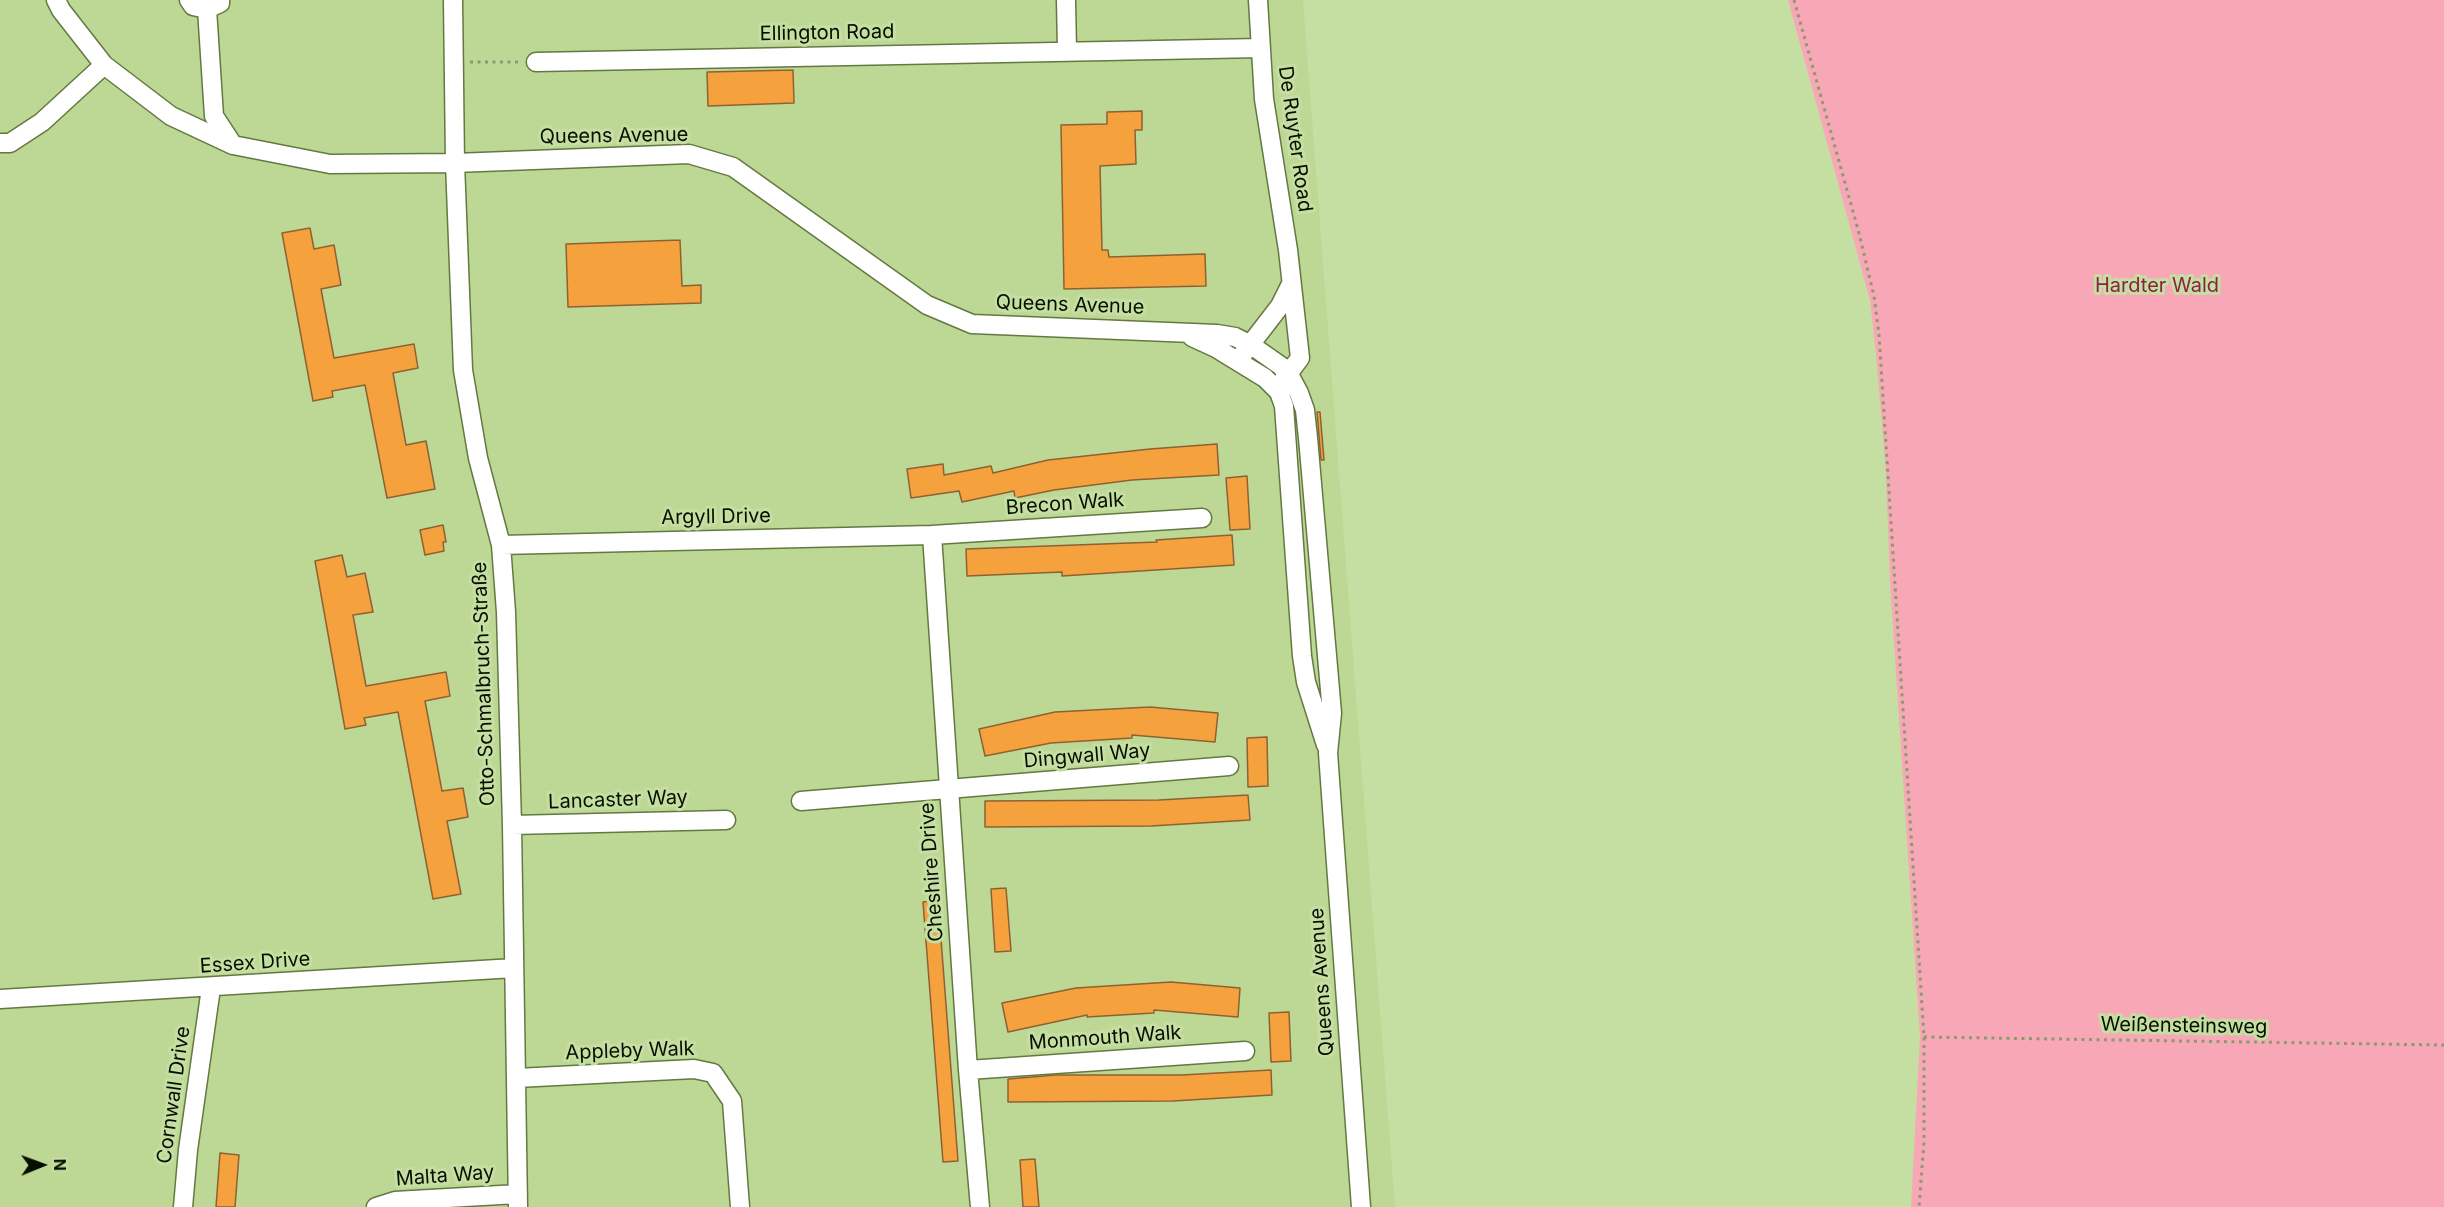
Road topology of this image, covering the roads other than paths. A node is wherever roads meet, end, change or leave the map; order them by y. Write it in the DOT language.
graph roads {
  1 [pos="56,0"];
  2 [pos="189,0"];
  3 [pos="453,0"];
  4 [pos="1066,0"];
  5 [pos="1258,0"];
  6 [pos="214,5"];
  7 [pos="1262,48"];
  8 [pos="1067,51"];
  9 [pos="536,62"];
  10 [pos="104,65"];
  11 [pos="0,143"];
  12 [pos="233,145"];
  13 [pos="455,163"];
  14 [pos="1291,284"];
  15 [pos="1182,332"];
  16 [pos="1251,345"];
  17 [pos="1238,361"];
  18 [pos="1289,375"];
  19 [pos="1276,389"];
  20 [pos="1202,518"];
  21 [pos="932,535"];
  22 [pos="501,545"];
  23 [pos="1328,753"];
  24 [pos="1229,766"];
  25 [pos="949,789"];
  26 [pos="801,801"];
  27 [pos="726,820"];
  28 [pos="512,825"];
  29 [pos="514,968"];
  30 [pos="211,988"];
  31 [pos="0,999"];
  32 [pos="1245,1051"];
  33 [pos="968,1070"];
  34 [pos="517,1078"];
  35 [pos="518,1201"];
  36 [pos="183,1207"];
  37 [pos="376,1207"];
  38 [pos="740,1207"];
  39 [pos="980,1207"];
  40 [pos="1361,1207"];
  1 -- 10 [label="lane, Queens Avenue"];
  2 -- 6 [label="lane"];
  3 -- 13 [label="lane, Otto-Schmalbruch-Straße"];
  4 -- 8 [label="lane"];
  5 -- 7 [label="lane, De Ruyter Road"];
  6 -- 12 [label="lane"];
  7 -- 8 [label="lane, Ellington Road"];
  7 -- 14 [label="lane, De Ruyter Road"];
  8 -- 9 [label="lane, Ellington Road"];
  10 -- 11 [label="lane"];
  10 -- 12 [label="lane, Queens Avenue"];
  12 -- 13 [label="lane, Queens Avenue"];
  13 -- 15 [label="lane, Queens Avenue"];
  13 -- 22 [label="lane, Otto-Schmalbruch-Straße"];
  14 -- 16 [label="lane"];
  14 -- 18 [label="lane, De Ruyter Road"];
  15 -- 16 [label="lane, Queens Avenue"];
  15 -- 17 [label="lane, Queens Avenue"];
  16 -- 17 [label="lane"];
  16 -- 18 [label="lane, Queens Avenue"];
  17 -- 19 [label="lane, Queens Avenue"];
  18 -- 19 [label="lane, De Ruyter Road"];
  18 -- 23 [label="lane, Queens Avenue"];
  19 -- 23 [label="lane, Queens Avenue"];
  20 -- 21 [label="lane, Brecon Walk"];
  21 -- 22 [label="lane, Argyll Drive"];
  21 -- 25 [label="lane, Cheshire Drive"];
  22 -- 28 [label="lane, Otto-Schmalbruch-Straße"];
  23 -- 40 [label="lane, Queens Avenue"];
  24 -- 25 [label="lane, Dingwall Way"];
  25 -- 26 [label="lane, Dingwall Way"];
  25 -- 33 [label="lane, Cheshire Drive"];
  27 -- 28 [label="lane, Lancaster Way"];
  28 -- 29 [label="lane, Otto-Schmalbruch-Straße"];
  29 -- 30 [label="lane, Essex Drive"];
  29 -- 34 [label="lane, Otto-Schmalbruch-Straße"];
  30 -- 31 [label="lane, Essex Drive"];
  30 -- 36 [label="lane, Cornwall Drive"];
  32 -- 33 [label="lane, Monmouth Walk"];
  33 -- 39 [label="lane, Cheshire Drive"];
  34 -- 35 [label="lane, Otto-Schmalbruch-Straße"];
  34 -- 38 [label="lane, Appleby Walk"];
  35 -- 37 [label="lane, Malta Way"];
}
